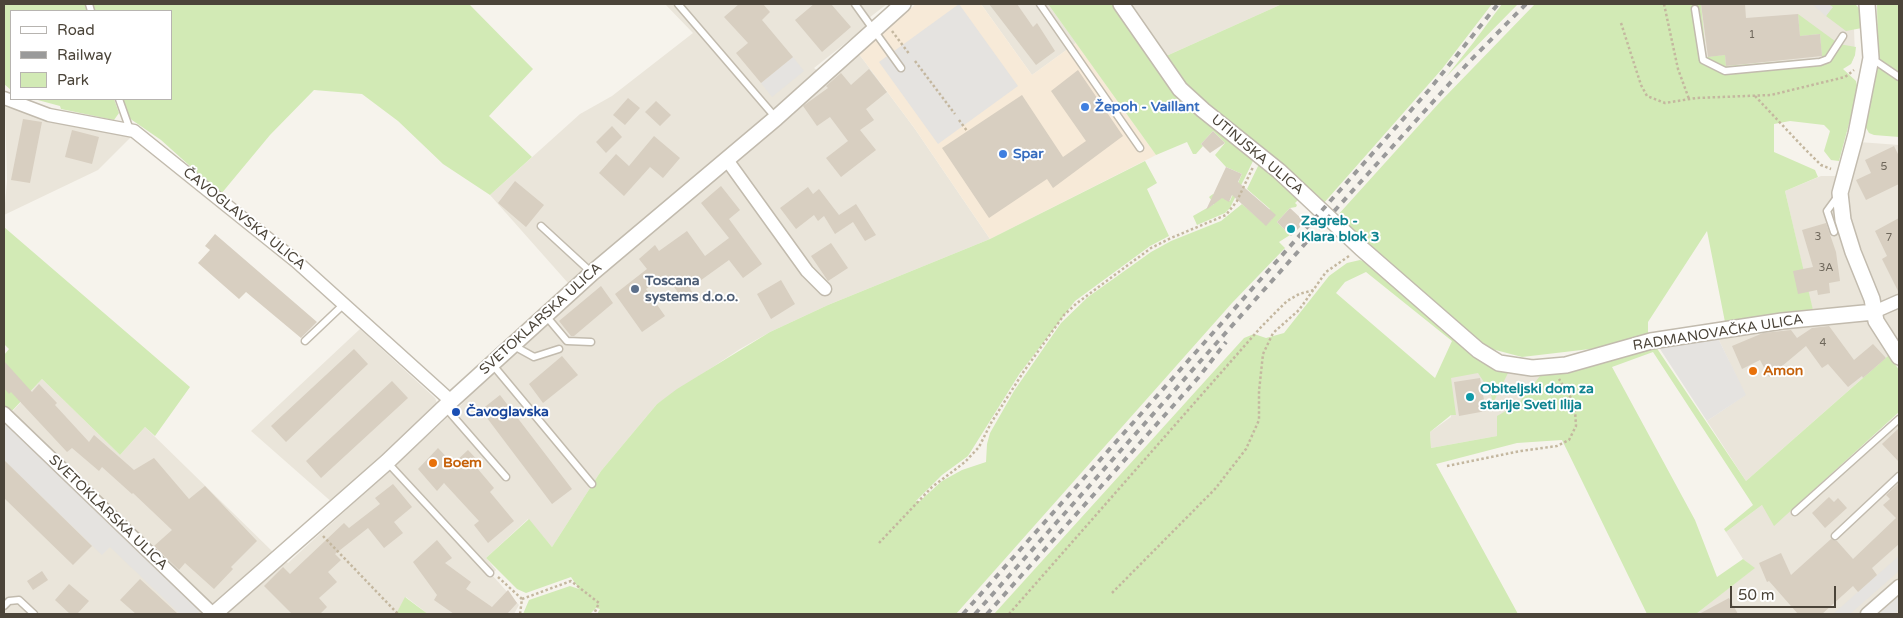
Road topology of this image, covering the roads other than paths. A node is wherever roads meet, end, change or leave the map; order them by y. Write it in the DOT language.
graph roads {
  1 [pos="678,4"];
  2 [pos="855,4"];
  3 [pos="903,4"];
  4 [pos="1040,4"];
  5 [pos="1121,4"];
  6 [pos="1867,4"];
  7 [pos="1695,9"];
  8 [pos="873,30"];
  9 [pos="1843,36"];
  10 [pos="1871,58"];
  11 [pos="901,68"];
  12 [pos="1899,77"];
  13 [pos="4,98"];
  14 [pos="119,100"];
  15 [pos="776,118"];
  16 [pos="130,130"];
  17 [pos="1140,148"];
  18 [pos="727,160"];
  19 [pos="1840,193"];
  20 [pos="1321,211"];
  21 [pos="541,226"];
  22 [pos="1834,232"];
  23 [pos="592,273"];
  24 [pos="825,289"];
  25 [pos="1899,301"];
  26 [pos="344,304"];
  27 [pos="1874,312"];
  28 [pos="546,315"];
  29 [pos="305,341"];
  30 [pos="591,342"];
  31 [pos="513,345"];
  32 [pos="559,349"];
  33 [pos="1899,357"];
  34 [pos="492,364"];
  35 [pos="448,404"];
  36 [pos="4,413"];
  37 [pos="1899,419"];
  38 [pos="388,462"];
  39 [pos="1899,476"];
  40 [pos="506,477"];
  41 [pos="592,484"];
  42 [pos="1795,512"];
  43 [pos="1835,536"];
  44 [pos="490,573"];
  45 [pos="1899,586"];
  46 [pos="4,606"];
  47 [pos="34,614"];
  48 [pos="214,614"];
  49 [pos="1867,614"];
  1 -- 15 [label="lane"];
  2 -- 8 [label="lane"];
  3 -- 8 [label="street, SVETOKLARSKA ULICA"];
  4 -- 17 [label="lane"];
  5 -- 20 [label="street, UTINJSKA ULICA"];
  6 -- 10 [label="street"];
  7 -- 9 [label="lane"];
  8 -- 11 [label="lane"];
  8 -- 15 [label="street, SVETOKLARSKA ULICA"];
  10 -- 12 [label="lane"];
  10 -- 19 [label="street"];
  13 -- 16 [label="street, ČAVOGLAVSKA ULICA"];
  14 -- 16 [label="lane"];
  15 -- 18 [label="street, SVETOKLARSKA ULICA"];
  16 -- 26 [label="street, ČAVOGLAVSKA ULICA"];
  18 -- 23 [label="street, SVETOKLARSKA ULICA"];
  18 -- 24 [label="street"];
  19 -- 22 [label="lane"];
  19 -- 27 [label="street"];
  20 -- 27 [label="street, RADMANOVAČKA ULICA"];
  21 -- 23 [label="lane"];
  23 -- 28 [label="street, SVETOKLARSKA ULICA"];
  25 -- 27 [label="street, RADMANOVAČKA ULICA"];
  26 -- 29 [label="lane"];
  26 -- 35 [label="street, ČAVOGLAVSKA ULICA"];
  27 -- 33 [label="street"];
  28 -- 30 [label="lane"];
  28 -- 31 [label="street, SVETOKLARSKA ULICA"];
  31 -- 32 [label="lane"];
  31 -- 34 [label="street, SVETOKLARSKA ULICA"];
  34 -- 35 [label="street, SVETOKLARSKA ULICA"];
  34 -- 41 [label="lane"];
  35 -- 38 [label="street, SVETOKLARSKA ULICA"];
  35 -- 40 [label="lane"];
  36 -- 48 [label="street, SVETOKLARSKA ULICA"];
  37 -- 42 [label="lane"];
  38 -- 44 [label="lane"];
  38 -- 48 [label="street, SVETOKLARSKA ULICA"];
  39 -- 43 [label="lane"];
  45 -- 49 [label="street"];
  46 -- 47 [label="lane"];
}
